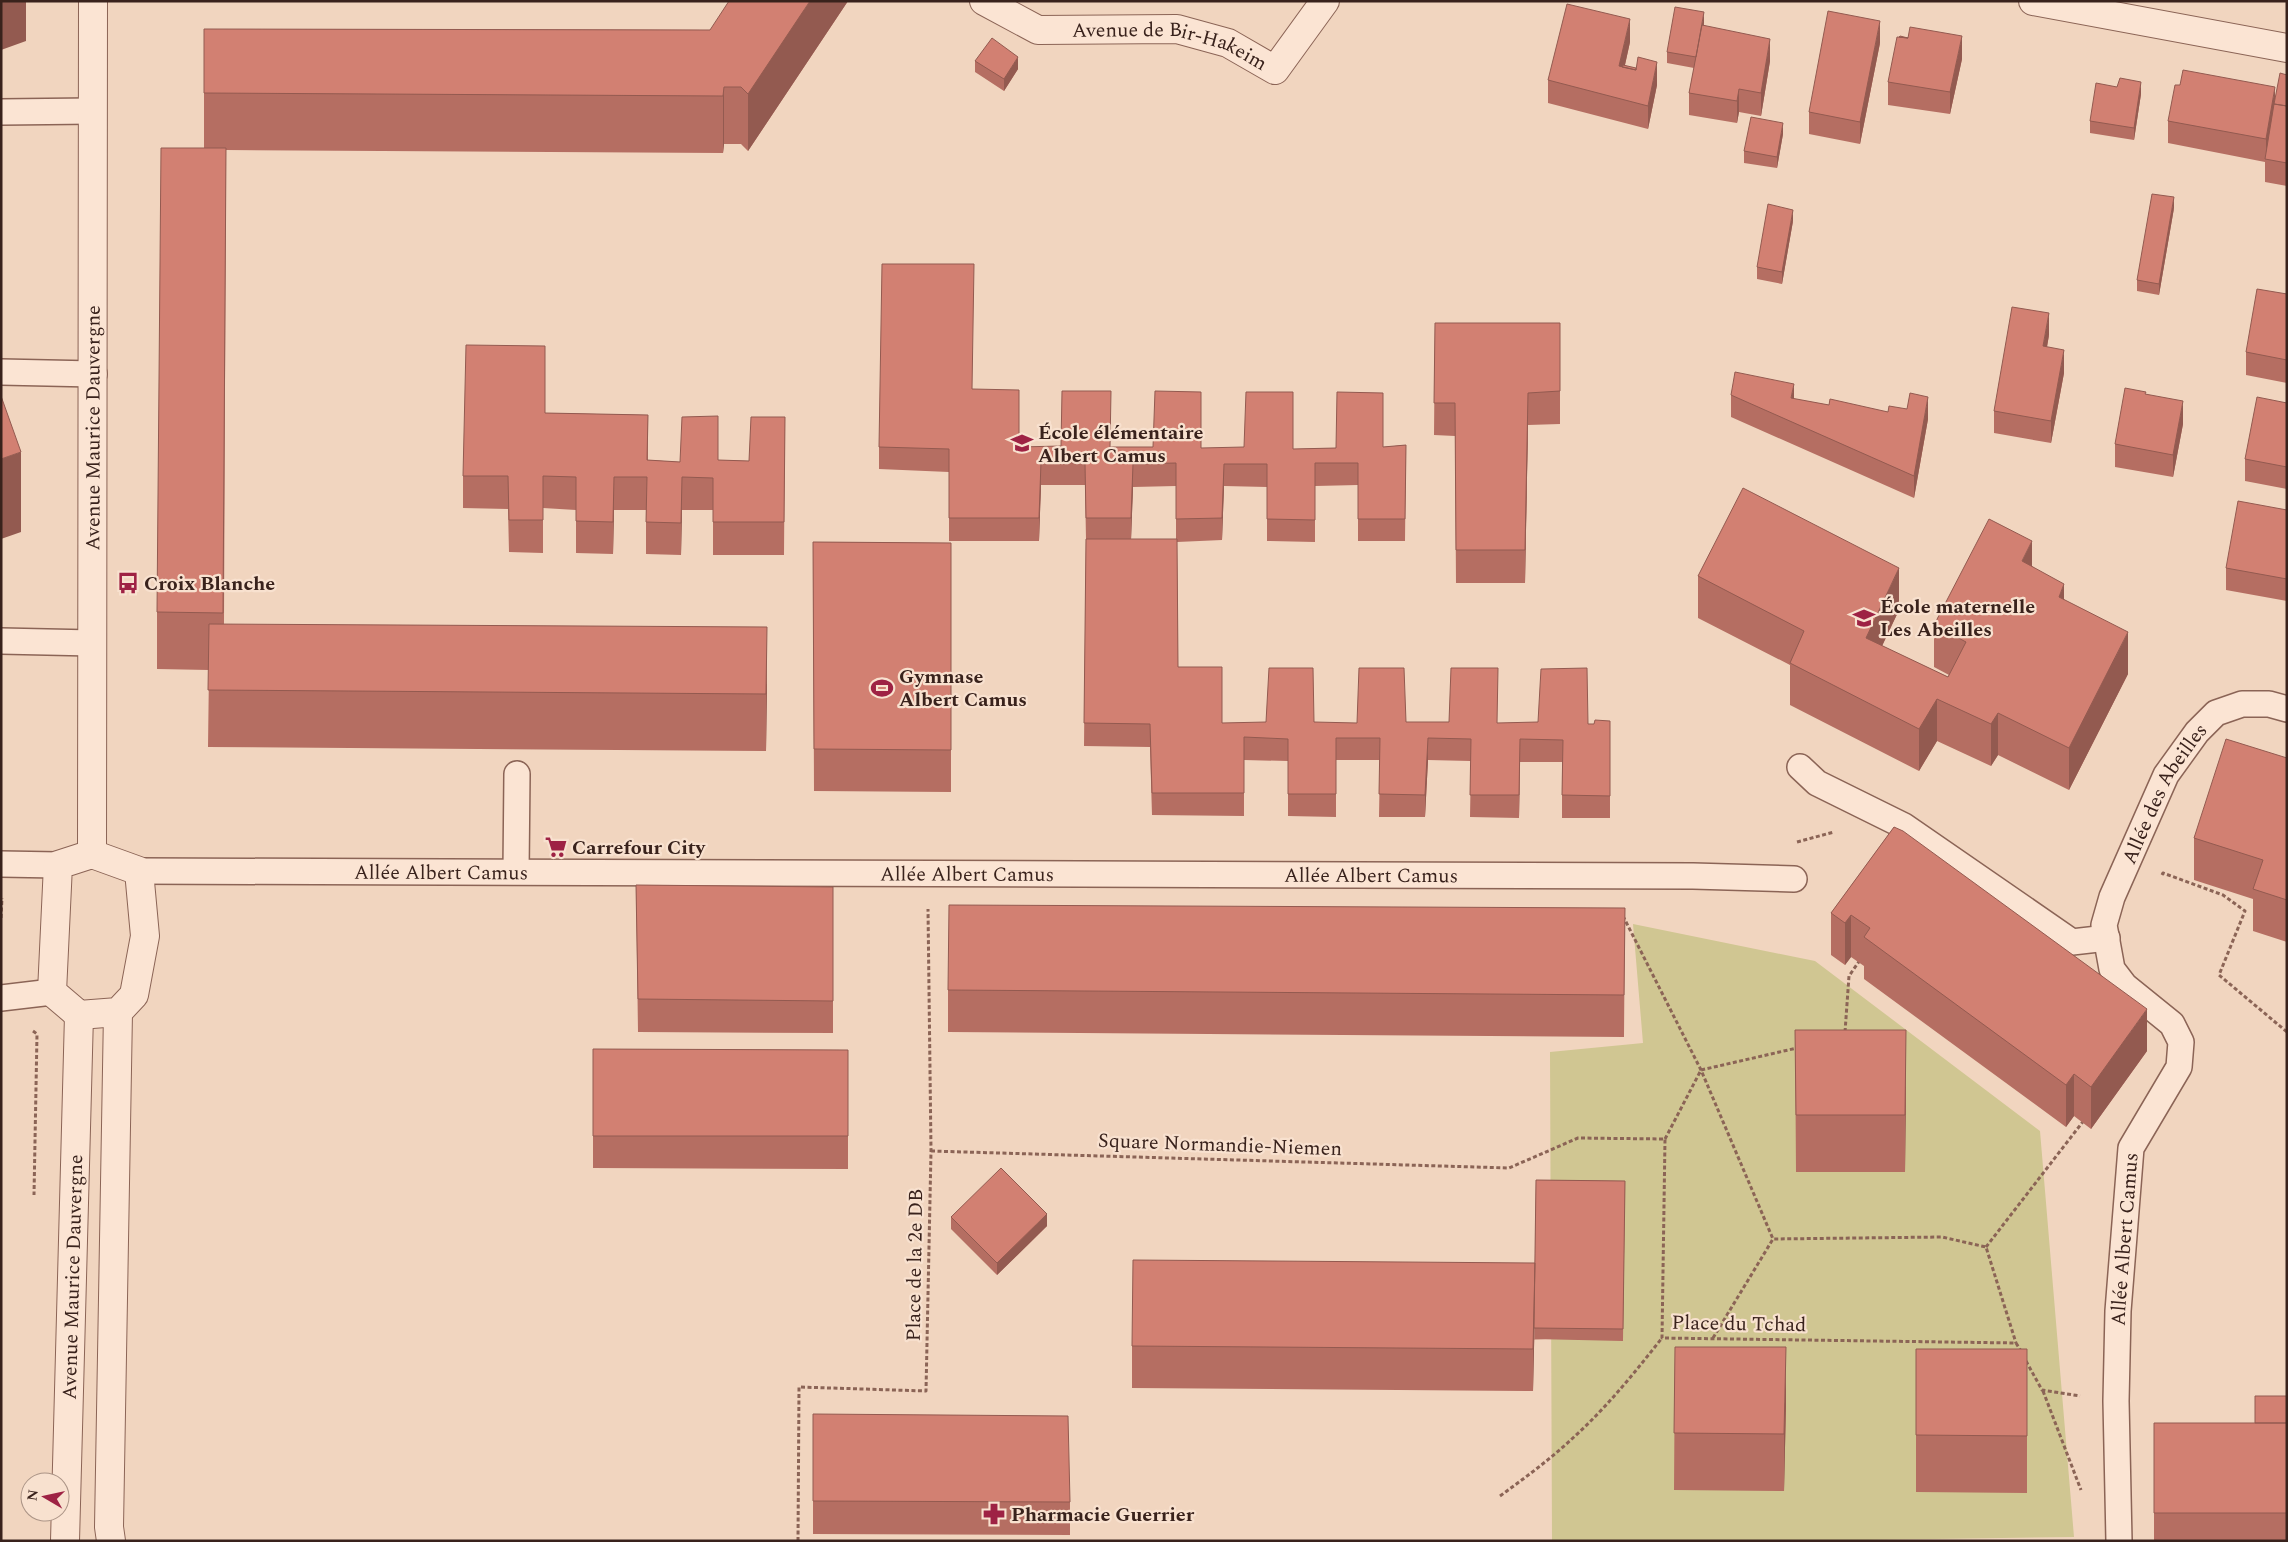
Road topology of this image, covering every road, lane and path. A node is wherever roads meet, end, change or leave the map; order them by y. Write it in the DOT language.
graph roads {
  1 [pos="93,1"];
  2 [pos="984,1"];
  3 [pos="1325,1"];
  4 [pos="2033,1"];
  5 [pos="2287,48"];
  6 [pos="93,111"];
  7 [pos="1,112"];
  8 [pos="1,372"];
  9 [pos="94,374"];
  10 [pos="1,641"];
  11 [pos="93,643"];
  12 [pos="2287,710"];
  13 [pos="1800,767"];
  14 [pos="518,774"];
  15 [pos="1840,830"];
  16 [pos="1789,841"];
  17 [pos="92,854"];
  18 [pos="1,864"];
  19 [pos="58,865"];
  20 [pos="139,871"];
  21 [pos="516,871"];
  22 [pos="943,872"];
  23 [pos="1794,879"];
  24 [pos="2159,880"];
  25 [pos="1623,915"];
  26 [pos="2108,944"];
  27 [pos="1863,954"];
  28 [pos="52,992"];
  29 [pos="6,998"];
  30 [pos="118,1012"];
  31 [pos="79,1015"];
  32 [pos="2287,1032"];
  33 [pos="1844,1038"];
  34 [pos="1806,1046"];
  35 [pos="1701,1070"];
  36 [pos="2086,1117"];
  37 [pos="1665,1139"];
  38 [pos="931,1151"];
  39 [pos="34,1202"];
  40 [pos="1773,1239"];
  41 [pos="1986,1247"];
  42 [pos="1662,1338"];
  43 [pos="1713,1338"];
  44 [pos="2016,1343"];
  45 [pos="2042,1390"];
  46 [pos="2116,1401"];
  47 [pos="2082,1492"];
  48 [pos="1500,1496"];
  49 [pos="65,1541"];
  50 [pos="110,1541"];
  51 [pos="798,1541"];
  52 [pos="2118,1541"];
  1 -- 6 [label="street, Avenue Maurice Dauvergne"];
  2 -- 3 [label="street, Avenue de Bir-Hakeim"];
  4 -- 5 [label="street"];
  6 -- 7 [label="lane"];
  6 -- 9 [label="street, Avenue Maurice Dauvergne"];
  8 -- 9 [label="lane"];
  9 -- 11 [label="street, Avenue Maurice Dauvergne"];
  10 -- 11 [label="lane"];
  11 -- 17 [label="street, Avenue Maurice Dauvergne"];
  12 -- 26 [label="lane, Allée des Abeilles"];
  13 -- 26 [label="lane"];
  14 -- 21 [label="lane"];
  15 -- 16 [label="path"];
  17 -- 19 [label="street"];
  17 -- 20 [label="street"];
  18 -- 19 [label="lane"];
  19 -- 28 [label="street"];
  20 -- 21 [label="lane, Allée Albert Camus"];
  20 -- 30 [label="street"];
  21 -- 22 [label="lane, Allée Albert Camus"];
  22 -- 23 [label="lane, Allée Albert Camus"];
  22 -- 38 [label="path, Place de la 2e DB"];
  24 -- 32 [label="path"];
  25 -- 35 [label="path"];
  26 -- 46 [label="lane, Allée Albert Camus"];
  27 -- 33 [label="path"];
  28 -- 29 [label="lane"];
  28 -- 31 [label="street"];
  29 -- 39 [label="path"];
  30 -- 31 [label="street"];
  30 -- 50 [label="street"];
  31 -- 49 [label="street, Avenue Maurice Dauvergne"];
  34 -- 35 [label="path"];
  35 -- 37 [label="path"];
  35 -- 40 [label="path"];
  36 -- 41 [label="path"];
  37 -- 38 [label="path, Square Normandie-Niemen"];
  37 -- 42 [label="path, Place du Tchad"];
  38 -- 51 [label="path, Place de la 2e DB"];
  40 -- 41 [label="path"];
  40 -- 43 [label="path"];
  41 -- 44 [label="path"];
  42 -- 43 [label="path, Place du Tchad"];
  42 -- 48 [label="path"];
  43 -- 44 [label="path, Place du Tchad"];
  44 -- 45 [label="path"];
  45 -- 46 [label="path"];
  45 -- 47 [label="path"];
  46 -- 52 [label="lane, Allée Albert Camus"];
}
